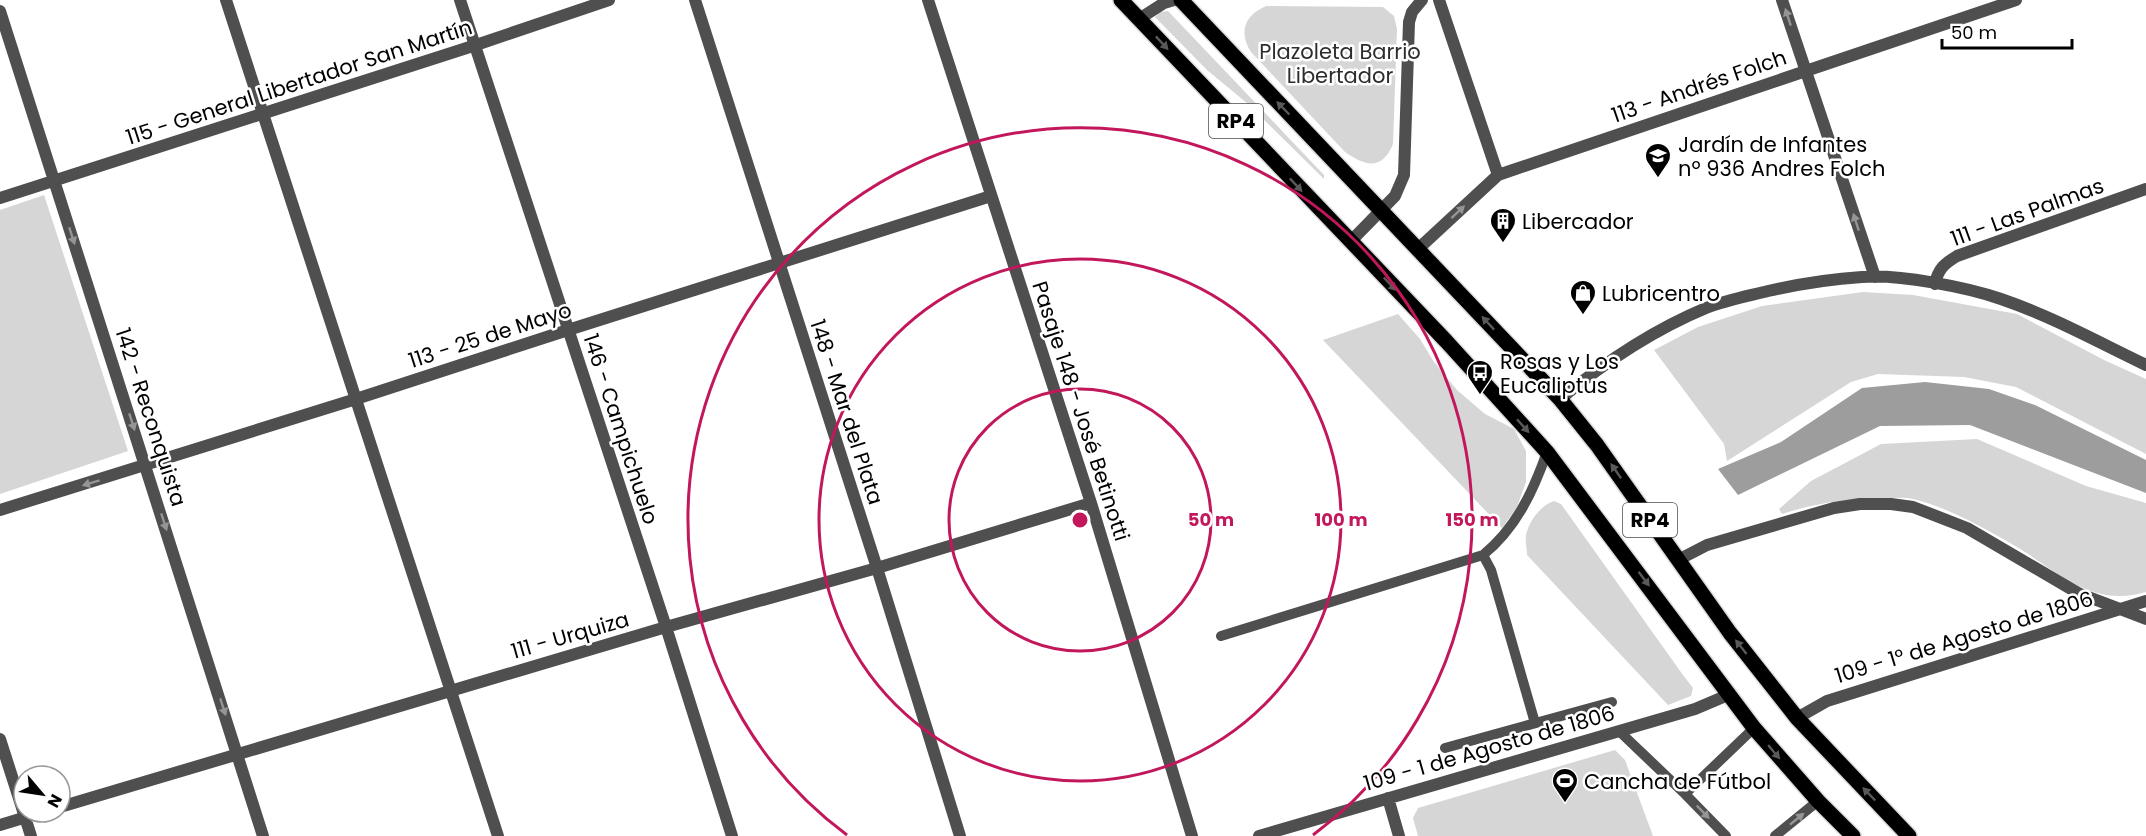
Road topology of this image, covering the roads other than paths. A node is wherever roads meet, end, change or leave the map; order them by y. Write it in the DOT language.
graph roads {
  1 [pos="226,0"];
  2 [pos="460,0"];
  3 [pos="609,0"];
  4 [pos="695,0"];
  5 [pos="928,0"];
  6 [pos="1121,0"];
  7 [pos="1174,0"];
  8 [pos="1180,0"];
  9 [pos="1422,0"];
  10 [pos="1439,0"];
  11 [pos="1782,0"];
  12 [pos="2016,0"];
  13 [pos="0,11"];
  14 [pos="1139,19"];
  15 [pos="476,45"];
  16 [pos="1806,71"];
  17 [pos="263,113"];
  18 [pos="1498,176"];
  19 [pos="54,181"];
  20 [pos="2146,189"];
  21 [pos="991,196"];
  22 [pos="0,198"];
  23 [pos="1381,212"];
  24 [pos="1350,242"];
  25 [pos="1418,249"];
  26 [pos="780,264"];
  27 [pos="1875,277"];
  28 [pos="1935,284"];
  29 [pos="568,330"];
  30 [pos="2146,365"];
  31 [pos="356,399"];
  32 [pos="1560,399"];
  33 [pos="1547,452"];
  34 [pos="147,466"];
  35 [pos="1091,503"];
  36 [pos="0,510"];
  37 [pos="1483,555"];
  38 [pos="1678,560"];
  39 [pos="877,568"];
  40 [pos="2146,601"];
  41 [pos="2120,609"];
  42 [pos="2146,619"];
  43 [pos="666,627"];
  44 [pos="1221,636"];
  45 [pos="451,690"];
  46 [pos="1728,695"];
  47 [pos="1612,702"];
  48 [pos="1797,718"];
  49 [pos="1535,723"];
  50 [pos="1754,728"];
  51 [pos="1619,731"];
  52 [pos="0,739"];
  53 [pos="1445,748"];
  54 [pos="238,755"];
  55 [pos="12,776"];
  56 [pos="1685,794"];
  57 [pos="1388,798"];
  58 [pos="1818,801"];
  59 [pos="72,803"];
  60 [pos="263,836"];
  61 [pos="498,836"];
  62 [pos="732,836"];
  63 [pos="960,836"];
  64 [pos="1192,836"];
  65 [pos="1259,836"];
  66 [pos="1399,836"];
  67 [pos="1726,836"];
  68 [pos="1775,836"];
  69 [pos="1853,836"];
  70 [pos="1909,836"];
  1 -- 17 [label="street"];
  2 -- 15 [label="street, 146 - Campichuelo"];
  3 -- 15 [label="street, 115 - General Libertador San Martín"];
  4 -- 26 [label="street, 148 - Mar del Plata"];
  5 -- 21 [label="street, Pasaje 148 - José Betinotti"];
  6 -- 14 [label="main road, RP4"];
  7 -- 14 [label="street"];
  23 -- 8 [label="main road, RP4, one-way"];
  9 -- 23 [label="street"];
  10 -- 18 [label="street"];
  16 -- 11 [label="street, one-way"];
  12 -- 16 [label="street, 113 - Andrés Folch"];
  13 -- 19 [label="street, 142 - Reconquista"];
  14 -- 24 [label="main road, RP4, one-way"];
  15 -- 17 [label="street, 115 - General Libertador San Martín"];
  15 -- 29 [label="street, 146 - Campichuelo"];
  16 -- 18 [label="street, 113 - Andrés Folch"];
  27 -- 16 [label="street, one-way"];
  17 -- 19 [label="street, 115 - General Libertador San Martín"];
  17 -- 31 [label="street"];
  25 -- 18 [label="street, 113 - Andrés Folch, one-way"];
  19 -- 22 [label="street, 115 - General Libertador San Martín"];
  19 -- 34 [label="street, 142 - Reconquista, one-way"];
  20 -- 28 [label="street, 111 - Las Palmas"];
  21 -- 26 [label="street, 113 - 25 de Mayo"];
  21 -- 35 [label="street, Pasaje 148 - José Betinotti"];
  23 -- 24 [label="street"];
  23 -- 25 [label="main road, RP4"];
  24 -- 33 [label="main road, RP4, one-way"];
  32 -- 25 [label="main road, RP4, one-way"];
  26 -- 29 [label="street, 113 - 25 de Mayo"];
  26 -- 39 [label="street, 148 - Mar del Plata"];
  27 -- 28 [label="street"];
  27 -- 32 [label="street"];
  28 -- 30 [label="street"];
  29 -- 31 [label="street, 113 - 25 de Mayo"];
  29 -- 43 [label="street, 146 - Campichuelo"];
  31 -- 34 [label="street, 113 - 25 de Mayo"];
  31 -- 45 [label="street"];
  38 -- 32 [label="main road, RP4, one-way"];
  33 -- 37 [label="lane"];
  33 -- 46 [label="main road, RP4, one-way"];
  34 -- 36 [label="street, 113 - 25 de Mayo, one-way"];
  34 -- 54 [label="street, 142 - Reconquista, one-way"];
  35 -- 39 [label="street, 111 - Urquiza"];
  35 -- 64 [label="street, Pasaje 148 - José Betinotti"];
  37 -- 44 [label="lane"];
  37 -- 49 [label="lane"];
  38 -- 41 [label="street"];
  48 -- 38 [label="main road, RP4, one-way"];
  39 -- 43 [label="street, 111 - Urquiza"];
  39 -- 63 [label="street, 148 - Mar del Plata"];
  40 -- 41 [label="street, 109 - 1° de Agosto de 1806"];
  41 -- 42 [label="street"];
  41 -- 48 [label="street, 109 - 1° de Agosto de 1806"];
  43 -- 45 [label="street, 111 - Urquiza"];
  43 -- 62 [label="street, 146 - Campichuelo"];
  45 -- 54 [label="street, 111 - Urquiza"];
  45 -- 61 [label="street"];
  46 -- 50 [label="main road, RP4"];
  46 -- 51 [label="street, 109 - 1 de Agosto de 1806"];
  47 -- 49 [label="lane"];
  70 -- 48 [label="main road, RP4, one-way"];
  49 -- 53 [label="lane"];
  50 -- 56 [label="lane"];
  50 -- 58 [label="main road, RP4, one-way"];
  51 -- 56 [label="lane"];
  51 -- 57 [label="street, 109 - 1 de Agosto de 1806"];
  52 -- 55 [label="street"];
  54 -- 59 [label="street, 111 - Urquiza"];
  54 -- 60 [label="street, 142 - Reconquista"];
  56 -- 67 [label="lane, one-way"];
  57 -- 65 [label="street, 109 - 1 de Agosto de 1806"];
  57 -- 66 [label="street"];
  68 -- 58 [label="lane, one-way"];
  58 -- 69 [label="main road, RP4"];
}
